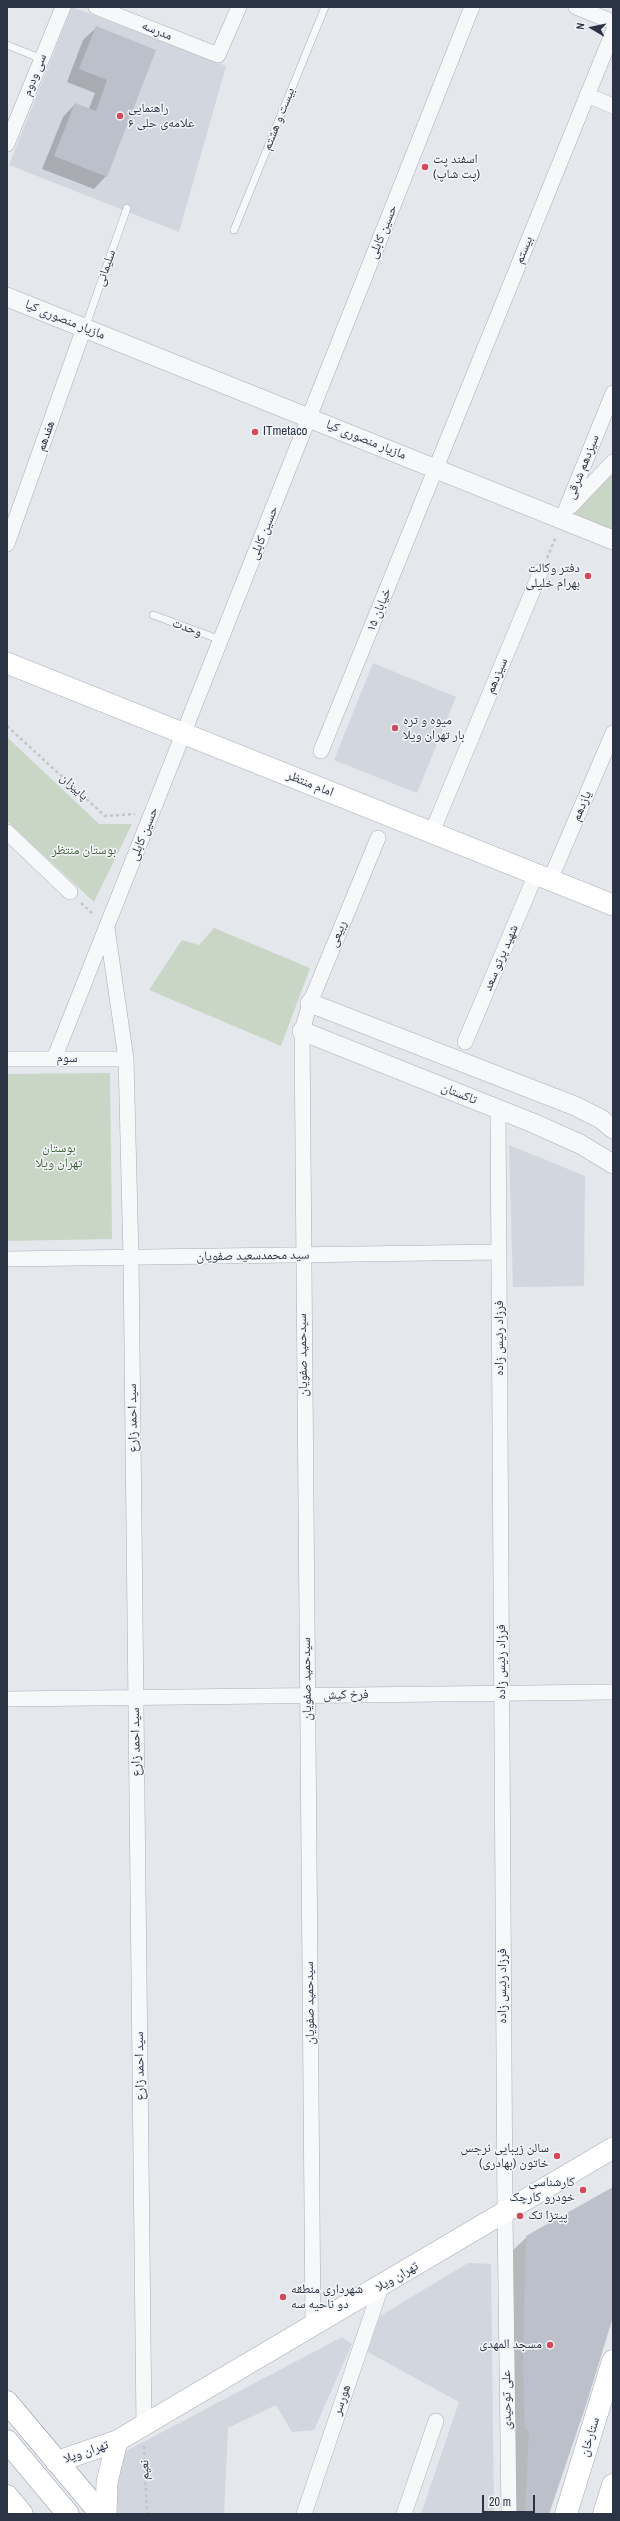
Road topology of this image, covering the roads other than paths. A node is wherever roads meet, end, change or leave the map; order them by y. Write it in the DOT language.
graph roads {
  1 [pos="63,7"];
  2 [pos="96,7"];
  3 [pos="239,7"];
  4 [pos="325,7"];
  5 [pos="472,7"];
  6 [pos="576,7"];
  7 [pos="613,22"];
  8 [pos="613,32"];
  9 [pos="7,45"];
  10 [pos="42,59"];
  11 [pos="587,95"];
  12 [pos="613,106"];
  13 [pos="7,144"];
  14 [pos="127,208"];
  15 [pos="234,230"];
  16 [pos="7,297"];
  17 [pos="84,328"];
  18 [pos="613,393"];
  19 [pos="310,418"];
  20 [pos="613,462"];
  21 [pos="436,469"];
  22 [pos="564,516"];
  23 [pos="613,540"];
  24 [pos="7,544"];
  25 [pos="541,571"];
  26 [pos="153,615"];
  27 [pos="221,640"];
  28 [pos="7,663"];
  29 [pos="613,733"];
  30 [pos="184,734"];
  31 [pos="321,751"];
  32 [pos="7,832"];
  33 [pos="432,832"];
  34 [pos="378,838"];
  35 [pos="543,877"];
  36 [pos="70,892"];
  37 [pos="613,905"];
  38 [pos="107,928"];
  39 [pos="310,1003"];
  40 [pos="302,1032"];
  41 [pos="465,1042"];
  42 [pos="7,1059"];
  43 [pos="54,1059"];
  44 [pos="126,1059"];
  45 [pos="509,1081"];
  46 [pos="498,1110"];
  47 [pos="613,1128"];
  48 [pos="613,1164"];
  49 [pos="499,1252"];
  50 [pos="302,1255"];
  51 [pos="131,1258"];
  52 [pos="7,1259"];
  53 [pos="613,1692"];
  54 [pos="502,1693"];
  55 [pos="307,1696"];
  56 [pos="136,1698"];
  57 [pos="7,1699"];
  58 [pos="613,2148"];
  59 [pos="505,2214"];
  60 [pos="381,2287"];
  61 [pos="313,2327"];
  62 [pos="613,2361"];
  63 [pos="7,2402"];
  64 [pos="436,2421"];
  65 [pos="144,2426"];
  66 [pos="7,2441"];
  67 [pos="117,2442"];
  68 [pos="56,2462"];
  69 [pos="613,2485"];
  70 [pos="7,2496"];
  71 [pos="22,2514"];
  72 [pos="68,2514"];
  73 [pos="101,2514"];
  74 [pos="106,2514"];
  75 [pos="304,2514"];
  76 [pos="404,2514"];
  77 [pos="509,2514"];
  78 [pos="566,2514"];
  79 [pos="604,2514"];
  1 -- 10 [label="street, سی ودوم"];
  2 -- 3 [label="street, مدرسه"];
  4 -- 15 [label="lane, بیست و هشتم"];
  5 -- 19 [label="street, حسین کابلی"];
  6 -- 7 [label="street"];
  8 -- 11 [label="street, بیستم"];
  9 -- 10 [label="lane"];
  10 -- 13 [label="street, سی ودوم"];
  11 -- 12 [label="street"];
  11 -- 21 [label="street, بیستم"];
  14 -- 17 [label="lane, سلیمانی"];
  16 -- 17 [label="street, مازیار منصوری کیا"];
  17 -- 19 [label="street, مازیار منصوری کیا"];
  17 -- 24 [label="street, هفدهم"];
  18 -- 22 [label="street, سیزدهم شرقی"];
  19 -- 21 [label="street, مازیار منصوری کیا"];
  19 -- 27 [label="street, حسین کابلی"];
  20 -- 22 [label="street"];
  21 -- 22 [label="street, مازیار منصوری کیا"];
  21 -- 31 [label="street, خیابان ۱۵"];
  22 -- 23 [label="street, مازیار منصوری کیا"];
  25 -- 33 [label="street, سیزدهم"];
  26 -- 27 [label="lane, وحدت"];
  27 -- 30 [label="street, حسین کابلی"];
  28 -- 30 [label="main road, امام منتظر"];
  29 -- 35 [label="street, یازدهم"];
  30 -- 33 [label="main road, امام منتظر"];
  30 -- 38 [label="street, حسین کابلی"];
  32 -- 36 [label="street"];
  33 -- 35 [label="main road, امام منتظر"];
  34 -- 39 [label="street, ربیعی"];
  35 -- 37 [label="main road, امام منتظر"];
  35 -- 41 [label="street, شهید پرتو سعد"];
  38 -- 43 [label="street, حسین کابلی"];
  38 -- 44 [label="street, سید احمد زارع"];
  39 -- 40 [label="street, ربیعی"];
  39 -- 45 [label="street"];
  40 -- 46 [label="street, تاکستان"];
  40 -- 50 [label="street, سیدحمید صفویان"];
  42 -- 43 [label="street, سوم"];
  43 -- 44 [label="street, سوم"];
  44 -- 51 [label="street, سید احمد زارع"];
  45 -- 46 [label="street"];
  45 -- 47 [label="street"];
  46 -- 48 [label="street, تاکستان"];
  46 -- 49 [label="street, فرزاد رئیس زاده"];
  49 -- 50 [label="street, سید محمدسعید صفویان"];
  49 -- 54 [label="street, فرزاد رئیس زاده"];
  50 -- 51 [label="street, سید محمدسعید صفویان"];
  50 -- 55 [label="street, سیدحمید صفویان"];
  51 -- 52 [label="street, سید محمدسعید صفویان"];
  51 -- 56 [label="street, سید احمد زارع"];
  53 -- 54 [label="street, فرخ کیش"];
  54 -- 55 [label="street, فرخ کیش"];
  54 -- 59 [label="street, فرزاد رئیس زاده"];
  55 -- 56 [label="street, فرخ کیش"];
  55 -- 61 [label="street, سیدحمید صفویان"];
  56 -- 57 [label="street, فرخ کیش"];
  56 -- 65 [label="street, سید احمد زارع"];
  58 -- 59 [label="main road, تهران ویلا"];
  59 -- 60 [label="main road, تهران ویلا"];
  59 -- 77 [label="street, علی توحیدی"];
  60 -- 61 [label="main road, تهران ویلا"];
  60 -- 75 [label="street, هورسر"];
  61 -- 65 [label="main road, تهران ویلا"];
  62 -- 78 [label="main road, ستارخان"];
  63 -- 68 [label="main road"];
  64 -- 76 [label="street"];
  65 -- 67 [label="main road, تهران ویلا"];
  66 -- 72 [label="main road"];
  67 -- 68 [label="main road, تهران ویلا"];
  67 -- 74 [label="main road, تهران ویلا"];
  68 -- 73 [label="main road"];
  69 -- 79 [label="main road"];
  70 -- 71 [label="main road"];
}
